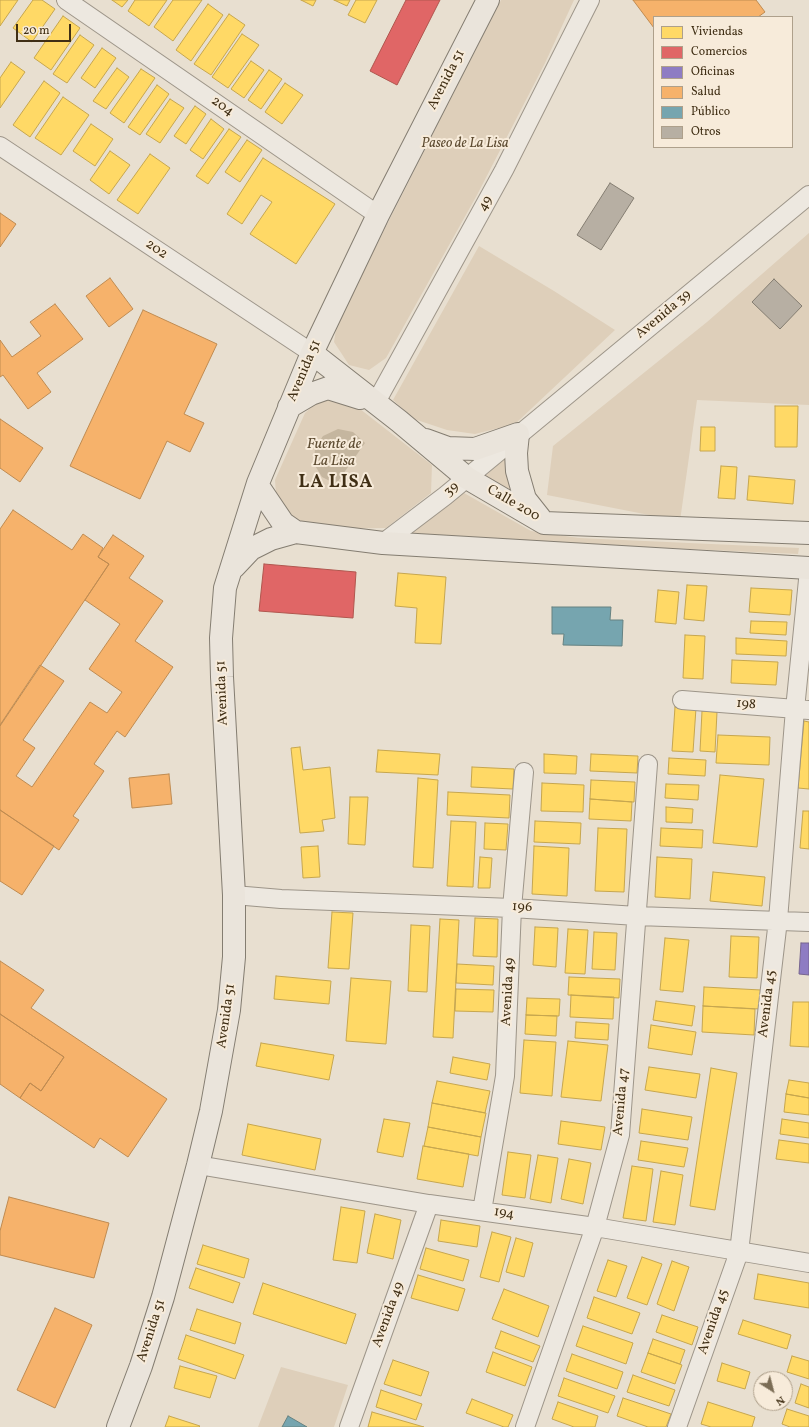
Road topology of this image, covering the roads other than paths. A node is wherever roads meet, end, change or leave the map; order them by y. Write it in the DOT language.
graph roads {
  1 [pos="66,0"];
  2 [pos="590,0"];
  3 [pos="483,2"];
  4 [pos="0,146"];
  5 [pos="809,195"];
  6 [pos="378,215"];
  7 [pos="312,353"];
  8 [pos="375,404"];
  9 [pos="289,407"];
  10 [pos="518,434"];
  11 [pos="418,437"];
  12 [pos="467,478"];
  13 [pos="258,486"];
  14 [pos="544,523"];
  15 [pos="296,532"];
  16 [pos="809,533"];
  17 [pos="383,543"];
  18 [pos="233,568"];
  19 [pos="809,569"];
  20 [pos="682,700"];
  21 [pos="802,710"];
  22 [pos="648,764"];
  23 [pos="524,772"];
  24 [pos="234,895"];
  25 [pos="512,908"];
  26 [pos="637,916"];
  27 [pos="778,920"];
  28 [pos="809,922"];
  29 [pos="198,1165"];
  30 [pos="429,1204"];
  31 [pos="482,1211"];
  32 [pos="595,1227"];
  33 [pos="739,1252"];
  34 [pos="809,1263"];
  35 [pos="118,1427"];
  36 [pos="349,1427"];
  37 [pos="525,1427"];
  38 [pos="677,1427"];
  1 -- 6 [label="street, 204"];
  2 -- 8 [label="street, 49"];
  3 -- 6 [label="main road, Avenida 51"];
  4 -- 7 [label="street, 202"];
  5 -- 10 [label="street, Avenida 39"];
  6 -- 7 [label="main road, Avenida 51"];
  7 -- 8 [label="main road, Calle 200"];
  7 -- 9 [label="main road, Avenida 51"];
  8 -- 9 [label="main road"];
  8 -- 11 [label="main road, Calle 200"];
  9 -- 13 [label="main road, Avenida 51"];
  10 -- 11 [label="main road"];
  10 -- 12 [label="street, 39"];
  10 -- 14 [label="main road"];
  11 -- 12 [label="main road, Calle 200"];
  12 -- 14 [label="main road, Calle 200"];
  12 -- 17 [label="street, 39"];
  13 -- 15 [label="main road"];
  13 -- 18 [label="main road, Avenida 51"];
  14 -- 16 [label="main road, Calle 200"];
  15 -- 17 [label="main road"];
  15 -- 18 [label="main road"];
  17 -- 19 [label="main road"];
  18 -- 24 [label="main road, Avenida 51"];
  19 -- 21 [label="street, Avenida 45"];
  20 -- 21 [label="street, 198"];
  21 -- 27 [label="street, Avenida 45"];
  22 -- 26 [label="street, Avenida 47"];
  23 -- 25 [label="street, Avenida 49"];
  24 -- 25 [label="street, 196"];
  24 -- 29 [label="main road, Avenida 51"];
  25 -- 26 [label="street, 196"];
  25 -- 31 [label="street, Avenida 49"];
  26 -- 27 [label="street, 196"];
  26 -- 32 [label="street, Avenida 47"];
  27 -- 28 [label="street, 196"];
  27 -- 33 [label="street, Avenida 45"];
  29 -- 30 [label="street, 194"];
  29 -- 35 [label="main road, Avenida 51"];
  30 -- 31 [label="street, 194"];
  30 -- 36 [label="street, Avenida 49"];
  31 -- 32 [label="street, 194"];
  32 -- 33 [label="street, 194"];
  32 -- 37 [label="street, Avenida 47"];
  33 -- 34 [label="street, 194"];
  33 -- 38 [label="street, Avenida 45"];
}
